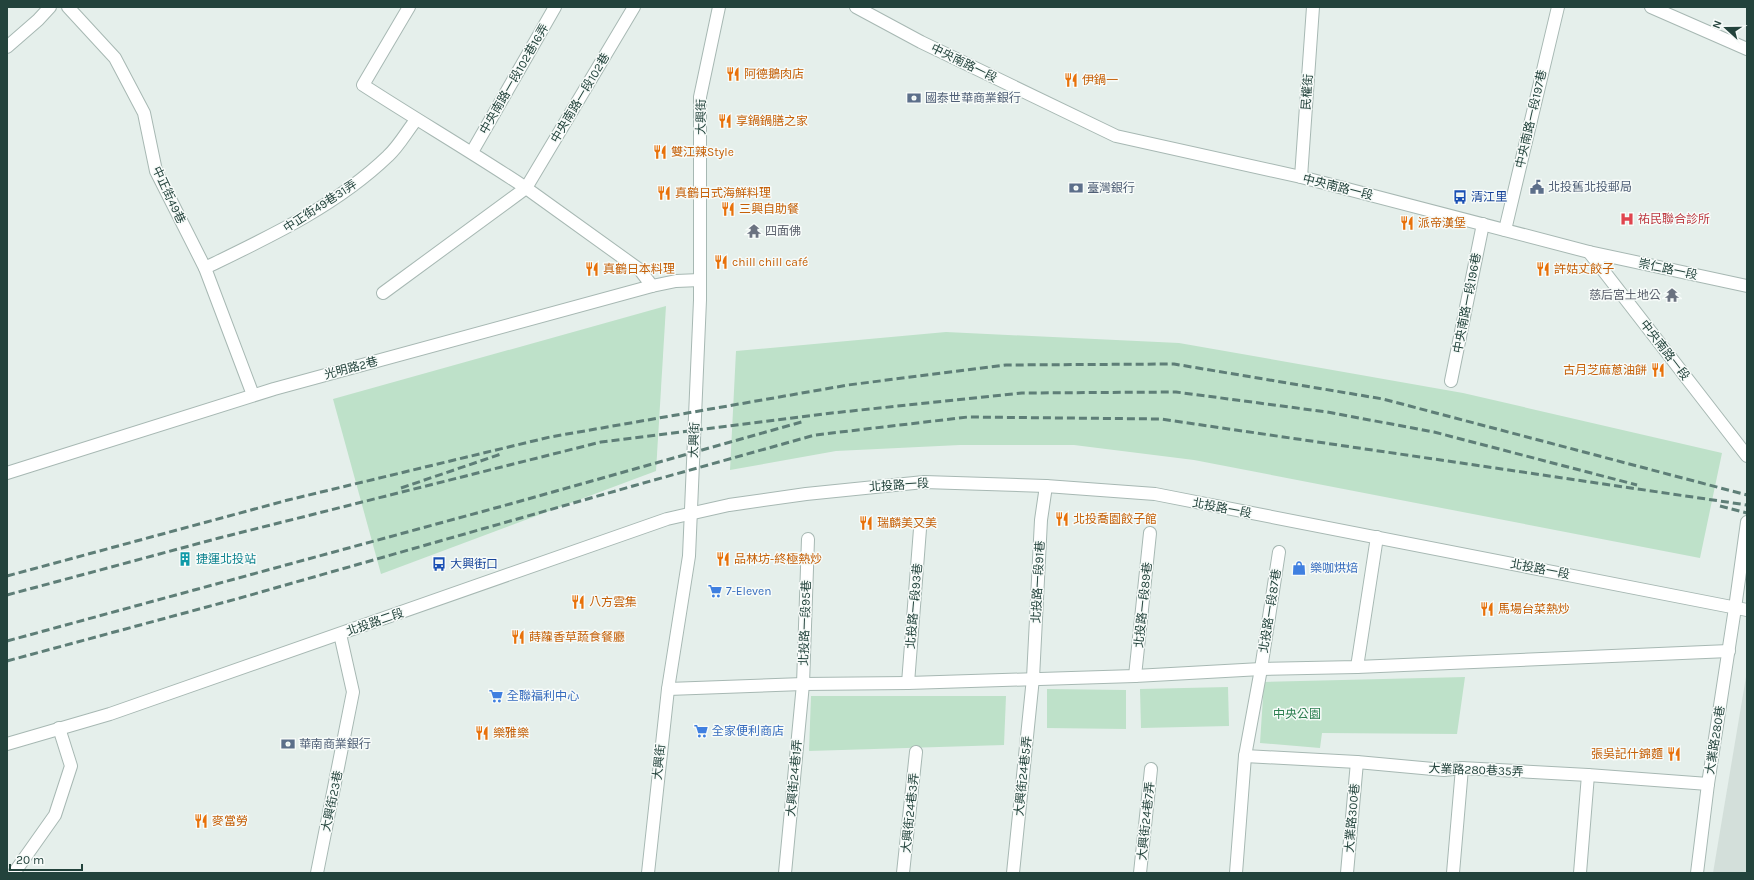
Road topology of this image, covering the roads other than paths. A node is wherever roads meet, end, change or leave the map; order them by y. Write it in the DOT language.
graph roads {
  1 [pos="50,7"];
  2 [pos="68,7"];
  3 [pos="409,7"];
  4 [pos="555,7"];
  5 [pos="634,7"];
  6 [pos="719,7"];
  7 [pos="856,7"];
  8 [pos="1312,7"];
  9 [pos="1558,7"];
  10 [pos="1652,7"];
  11 [pos="7,47"];
  12 [pos="1747,49"];
  13 [pos="416,120"];
  14 [pos="472,152"];
  15 [pos="1301,178"];
  16 [pos="526,188"];
  17 [pos="1483,224"];
  18 [pos="1505,230"];
  19 [pos="1589,252"];
  20 [pos="205,268"];
  21 [pos="700,280"];
  22 [pos="652,286"];
  23 [pos="1747,286"];
  24 [pos="383,293"];
  25 [pos="1451,381"];
  26 [pos="254,395"];
  27 [pos="1747,456"];
  28 [pos="7,473"];
  29 [pos="1046,486"];
  30 [pos="690,514"];
  31 [pos="1747,522"];
  32 [pos="920,529"];
  33 [pos="1150,533"];
  34 [pos="1377,537"];
  35 [pos="808,539"];
  36 [pos="1279,552"];
  37 [pos="1734,608"];
  38 [pos="1747,610"];
  39 [pos="340,634"];
  40 [pos="1729,652"];
  41 [pos="1357,667"];
  42 [pos="1261,669"];
  43 [pos="1135,676"];
  44 [pos="1033,678"];
  45 [pos="908,683"];
  46 [pos="803,684"];
  47 [pos="668,689"];
  48 [pos="59,728"];
  49 [pos="7,744"];
  50 [pos="916,752"];
  51 [pos="1245,756"];
  52 [pos="1357,762"];
  53 [pos="1462,768"];
  54 [pos="1151,769"];
  55 [pos="1588,775"];
  56 [pos="1708,784"];
  57 [pos="14,873"];
  58 [pos="317,873"];
  59 [pos="648,873"];
  60 [pos="785,873"];
  61 [pos="903,873"];
  62 [pos="1013,873"];
  63 [pos="1140,873"];
  64 [pos="1236,873"];
  65 [pos="1347,873"];
  66 [pos="1453,873"];
  67 [pos="1580,873"];
  68 [pos="1697,873"];
  1 -- 11 [label="street"];
  2 -- 20 [label="street, 中正街49巷"];
  3 -- 13 [label="street"];
  4 -- 14 [label="street, 中央南路一段102巷16弄"];
  5 -- 16 [label="street, 中央南路一段102巷"];
  6 -- 21 [label="street, 大興街"];
  7 -- 15 [label="street, 中央南路一段"];
  8 -- 15 [label="street, 民權街"];
  9 -- 18 [label="street, 中央南路一段197巷"];
  10 -- 12 [label="street"];
  13 -- 14 [label="street"];
  13 -- 20 [label="street, 中正街49巷31弄"];
  14 -- 16 [label="street"];
  15 -- 17 [label="street, 中央南路一段"];
  16 -- 22 [label="street"];
  16 -- 24 [label="street, 中央南路一段102巷"];
  17 -- 18 [label="street, 中央南路一段"];
  17 -- 25 [label="street, 中央南路一段196巷"];
  18 -- 19 [label="street, 中央南路一段"];
  19 -- 23 [label="street, 崇仁路一段"];
  19 -- 27 [label="street, 中央南路一段"];
  20 -- 26 [label="street, 中正街49巷"];
  21 -- 22 [label="street, 光明路2巷"];
  21 -- 30 [label="street, 大興街"];
  22 -- 26 [label="street, 光明路2巷"];
  26 -- 28 [label="street, 光明路2巷"];
  29 -- 30 [label="street, 北投路一段"];
  29 -- 34 [label="street, 北投路一段"];
  29 -- 44 [label="street, 北投路一段91巷"];
  30 -- 39 [label="street, 北投路二段"];
  30 -- 47 [label="street, 大興街"];
  31 -- 37 [label="street"];
  32 -- 45 [label="street, 北投路一段93巷"];
  33 -- 43 [label="street, 北投路一段89巷"];
  34 -- 37 [label="street, 北投路一段"];
  34 -- 41 [label="street"];
  35 -- 46 [label="street, 北投路一段95巷"];
  36 -- 42 [label="street, 北投路一段87巷"];
  37 -- 38 [label="street, 北投路一段"];
  37 -- 40 [label="street, 大業路280巷"];
  39 -- 48 [label="street, 北投路二段"];
  39 -- 58 [label="street, 大興街23巷"];
  40 -- 41 [label="street"];
  40 -- 56 [label="street, 大業路280巷"];
  41 -- 42 [label="street"];
  42 -- 43 [label="street"];
  42 -- 51 [label="street, 北投路一段87巷"];
  43 -- 44 [label="street"];
  44 -- 45 [label="street"];
  44 -- 62 [label="street, 大興街24巷5弄"];
  45 -- 46 [label="street"];
  46 -- 47 [label="street"];
  46 -- 60 [label="street, 大興街24巷1弄"];
  47 -- 59 [label="street, 大興街"];
  48 -- 49 [label="street, 北投路二段"];
  48 -- 57 [label="street"];
  50 -- 61 [label="street, 大興街24巷3弄"];
  51 -- 52 [label="street, 大業路280巷35弄"];
  51 -- 64 [label="street, 北投路一段87巷"];
  52 -- 53 [label="street, 大業路280巷35弄"];
  52 -- 65 [label="street, 大業路300巷"];
  53 -- 55 [label="street, 大業路280巷35弄"];
  53 -- 66 [label="street"];
  54 -- 63 [label="street, 大興街24巷7弄"];
  55 -- 56 [label="street, 大業路280巷35弄"];
  55 -- 67 [label="street"];
  56 -- 68 [label="street, 大業路280巷"];
}
